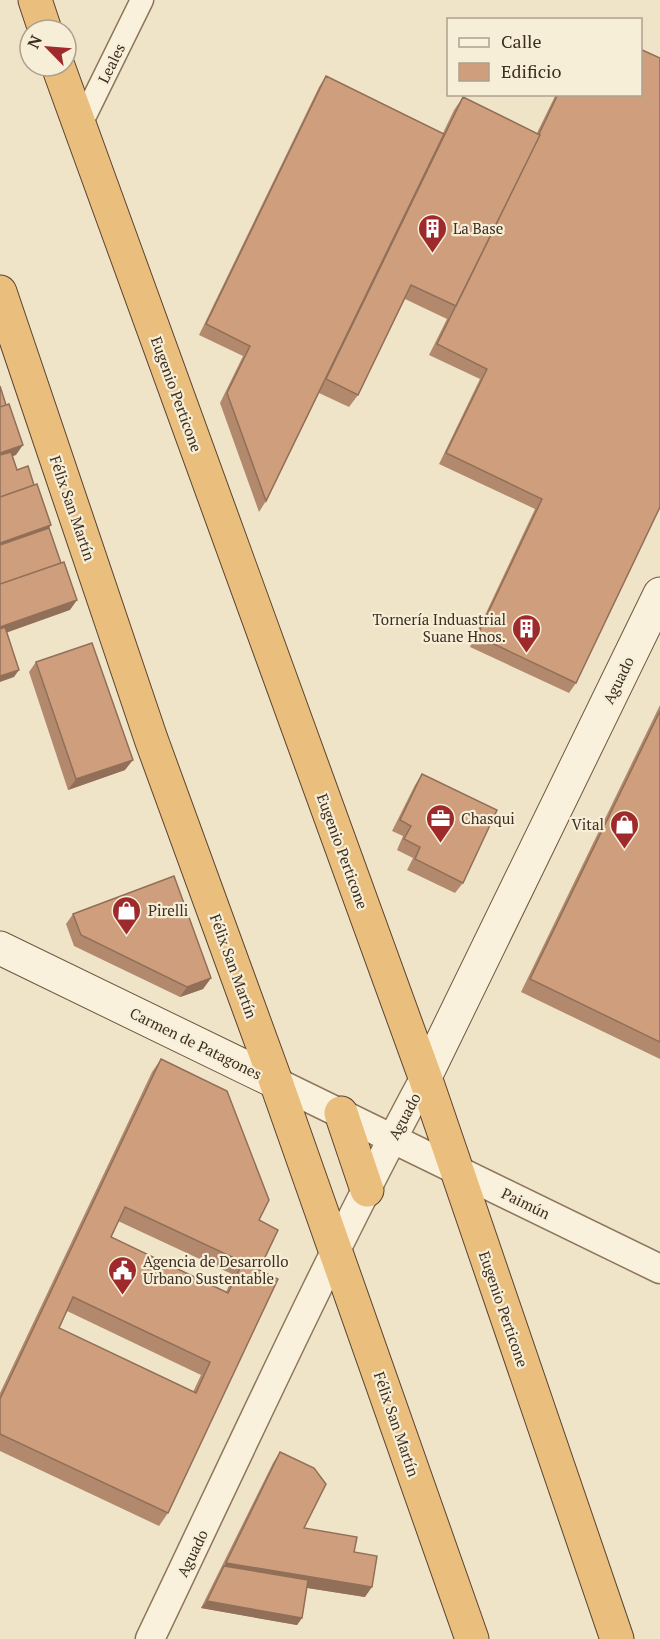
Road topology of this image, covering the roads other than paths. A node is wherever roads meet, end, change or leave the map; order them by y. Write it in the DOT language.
graph roads {
  1 [pos="34,0"];
  2 [pos="142,0"];
  3 [pos="41,18"];
  4 [pos="62,78"];
  5 [pos="80,126"];
  6 [pos="0,292"];
  7 [pos="660,594"];
  8 [pos="0,948"];
  9 [pos="425,1077"];
  10 [pos="276,1082"];
  11 [pos="341,1113"];
  12 [pos="392,1138"];
  13 [pos="456,1169"];
  14 [pos="367,1190"];
  15 [pos="336,1251"];
  16 [pos="660,1269"];
  17 [pos="150,1639"];
  18 [pos="472,1639"];
  19 [pos="618,1639"];
  1 -- 3 [label="highway"];
  2 -- 5 [label="street, Leales"];
  4 -- 5 [label="highway, Eugenio Perticone"];
  5 -- 9 [label="highway, Eugenio Perticone"];
  6 -- 10 [label="highway, Félix San Martín"];
  7 -- 9 [label="main road, Aguado"];
  8 -- 10 [label="main road, Carmen de Patagones"];
  9 -- 12 [label="street, Aguado"];
  9 -- 13 [label="highway, Eugenio Perticone"];
  10 -- 11 [label="street, Carmen de Patagones"];
  10 -- 15 [label="highway, Félix San Martín"];
  11 -- 12 [label="street, Carmen de Patagones"];
  11 -- 14 [label="highway"];
  12 -- 13 [label="street, Paimún"];
  12 -- 14 [label="street, Aguado"];
  13 -- 16 [label="street, Paimún"];
  13 -- 19 [label="highway, Eugenio Perticone"];
  14 -- 15 [label="street, Aguado"];
  15 -- 17 [label="street, Aguado"];
  15 -- 18 [label="highway, Félix San Martín"];
}
